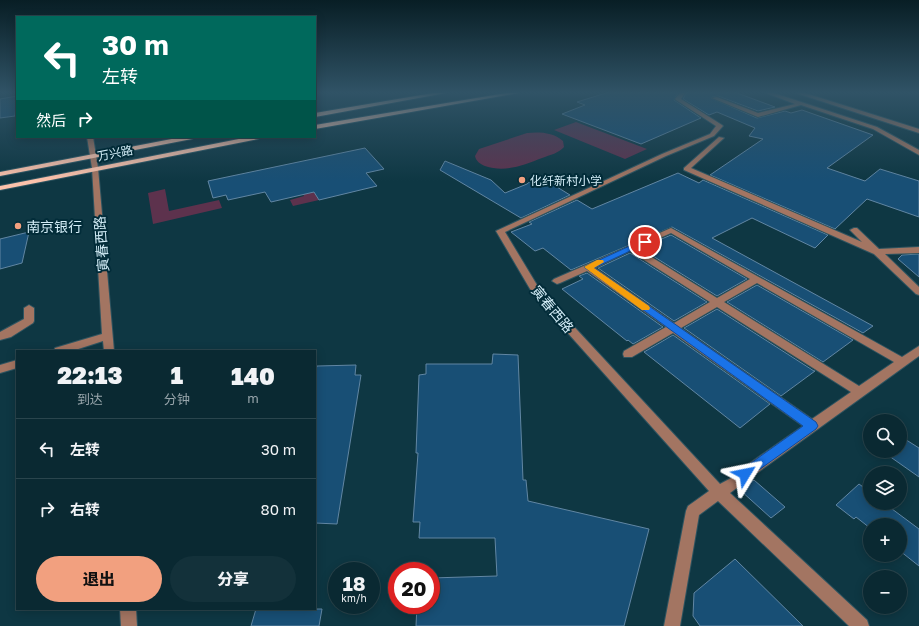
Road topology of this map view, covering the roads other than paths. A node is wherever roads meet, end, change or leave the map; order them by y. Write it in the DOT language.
graph roads {
  1 [pos="343,122"];
  2 [pos="714,122"];
  3 [pos="858,122"];
  4 [pos="893,122"];
  5 [pos="316,127"];
  6 [pos="919,131"];
  7 [pos="90,138"];
  8 [pos="187,138"];
  9 [pos="253,138"];
  10 [pos="721,138"];
  11 [pos="919,153"];
  12 [pos="94,155"];
  13 [pos="95,168"];
  14 [pos="0,174"];
  15 [pos="0,188"];
  16 [pos="854,230"];
  17 [pos="632,248"];
  18 [pos="919,250"];
  19 [pos="876,252"];
  20 [pos="588,267"];
  21 [pos="757,279"];
  22 [pos="557,281"];
  23 [pos="919,292"];
  24 [pos="717,302"];
  25 [pos="29,308"];
  26 [pos="673,328"];
  27 [pos="0,336"];
  28 [pos="108,336"];
  29 [pos="62,350"];
  30 [pos="109,350"];
  31 [pos="919,350"];
  32 [pos="628,354"];
  33 [pos="902,362"];
  34 [pos="16,364"];
  35 [pos="0,369"];
  36 [pos="859,392"];
  37 [pos="812,426"];
  38 [pos="745,474"];
  39 [pos="733,483"];
  40 [pos="719,492"];
  41 [pos="128,610"];
  42 [pos="129,626"];
  43 [pos="672,626"];
  44 [pos="861,626"];
  1 -- 5 [label="main road"];
  2 -- 40 [label="street, 寅春西路"];
  3 -- 11 [label="street"];
  4 -- 6 [label="street"];
  7 -- 12 [label="street, 寅春西路"];
  8 -- 12 [label="main road, 万兴路"];
  9 -- 13 [label="main road, 万兴路"];
  10 -- 19 [label="street"];
  12 -- 13 [label="street, 寅春西路"];
  12 -- 14 [label="main road, 万兴路"];
  13 -- 15 [label="main road, 万兴路"];
  13 -- 28 [label="street, 寅春西路"];
  16 -- 19 [label="street"];
  17 -- 20 [label="street"];
  17 -- 21 [label="street"];
  17 -- 24 [label="street"];
  18 -- 19 [label="street"];
  19 -- 23 [label="street"];
  20 -- 22 [label="street"];
  20 -- 26 [label="street"];
  21 -- 24 [label="street"];
  21 -- 33 [label="street"];
  24 -- 26 [label="street"];
  24 -- 36 [label="street"];
  25 -- 27 [label="street"];
  26 -- 32 [label="street"];
  26 -- 37 [label="street"];
  28 -- 29 [label="street"];
  28 -- 30 [label="street, 寅春西路"];
  31 -- 33 [label="street"];
  33 -- 36 [label="street"];
  34 -- 35 [label="street"];
  36 -- 37 [label="street"];
  37 -- 38 [label="street"];
  39 -- 40 [label="street"];
  40 -- 43 [label="street"];
  40 -- 44 [label="street"];
  41 -- 42 [label="street"];
}
